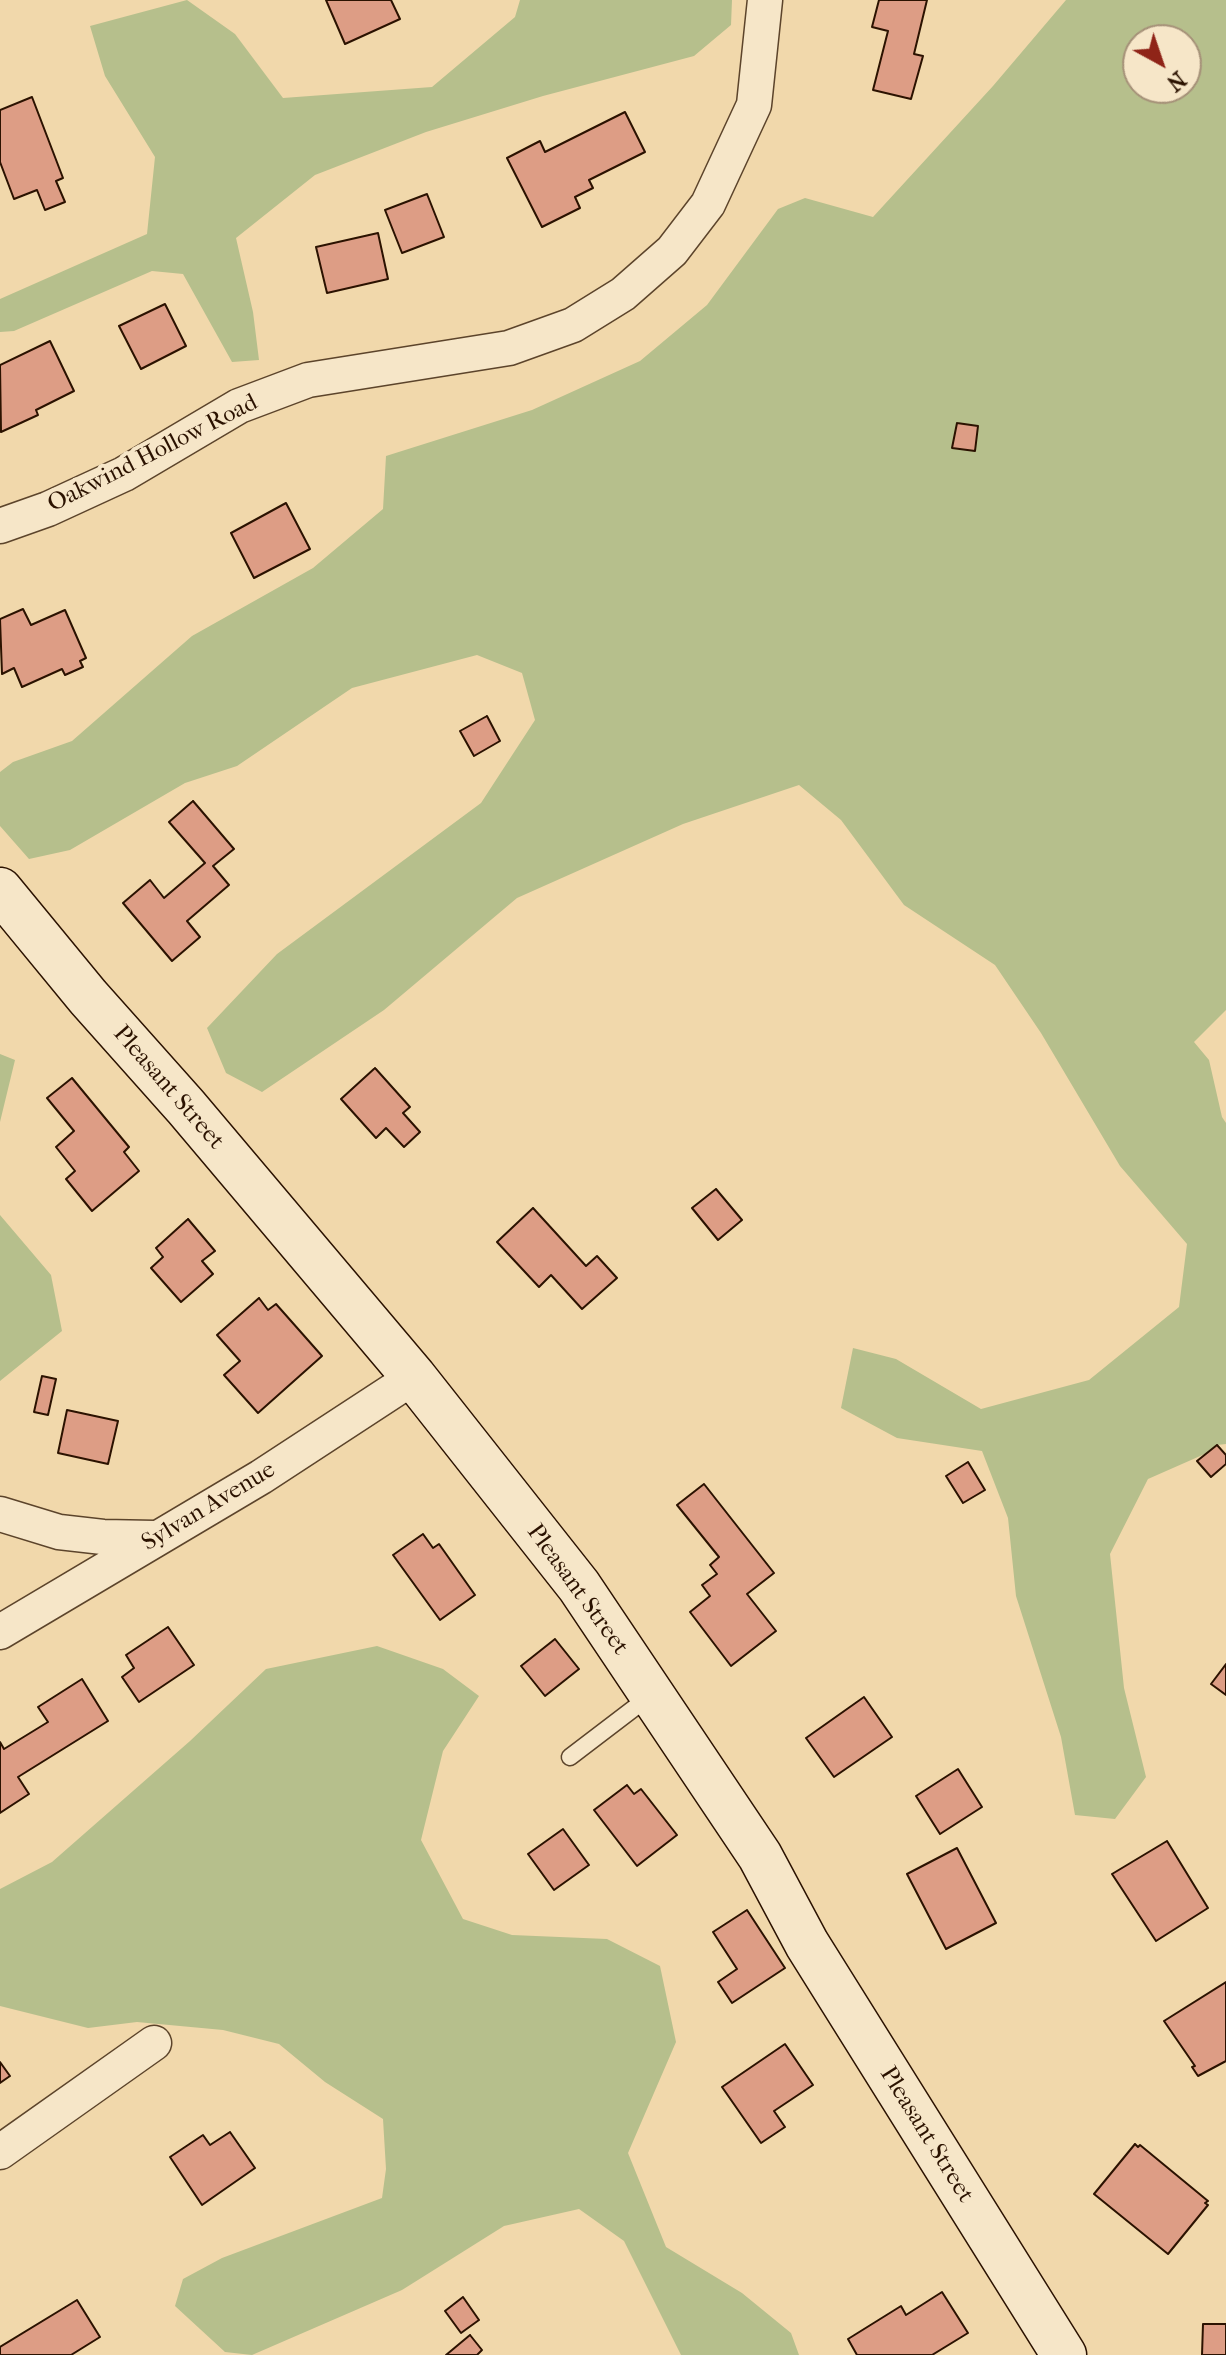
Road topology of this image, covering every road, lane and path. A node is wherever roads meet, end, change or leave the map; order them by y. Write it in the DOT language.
graph roads {
  1 [pos="765,0"];
  2 [pos="0,526"];
  3 [pos="0,890"];
  4 [pos="414,1377"];
  5 [pos="0,1514"];
  6 [pos="156,1538"];
  7 [pos="0,1632"];
  8 [pos="651,1695"];
  9 [pos="570,1757"];
  10 [pos="154,2043"];
  11 [pos="0,2152"];
  12 [pos="1064,2355"];
  1 -- 2 [label="street, Oakwind Hollow Road"];
  3 -- 4 [label="street, Pleasant Street"];
  4 -- 6 [label="street, Sylvan Avenue"];
  4 -- 8 [label="street, Pleasant Street"];
  5 -- 6 [label="street"];
  6 -- 7 [label="street, Sylvan Avenue"];
  8 -- 9 [label="lane"];
  8 -- 12 [label="street, Pleasant Street"];
  10 -- 11 [label="street"];
}
